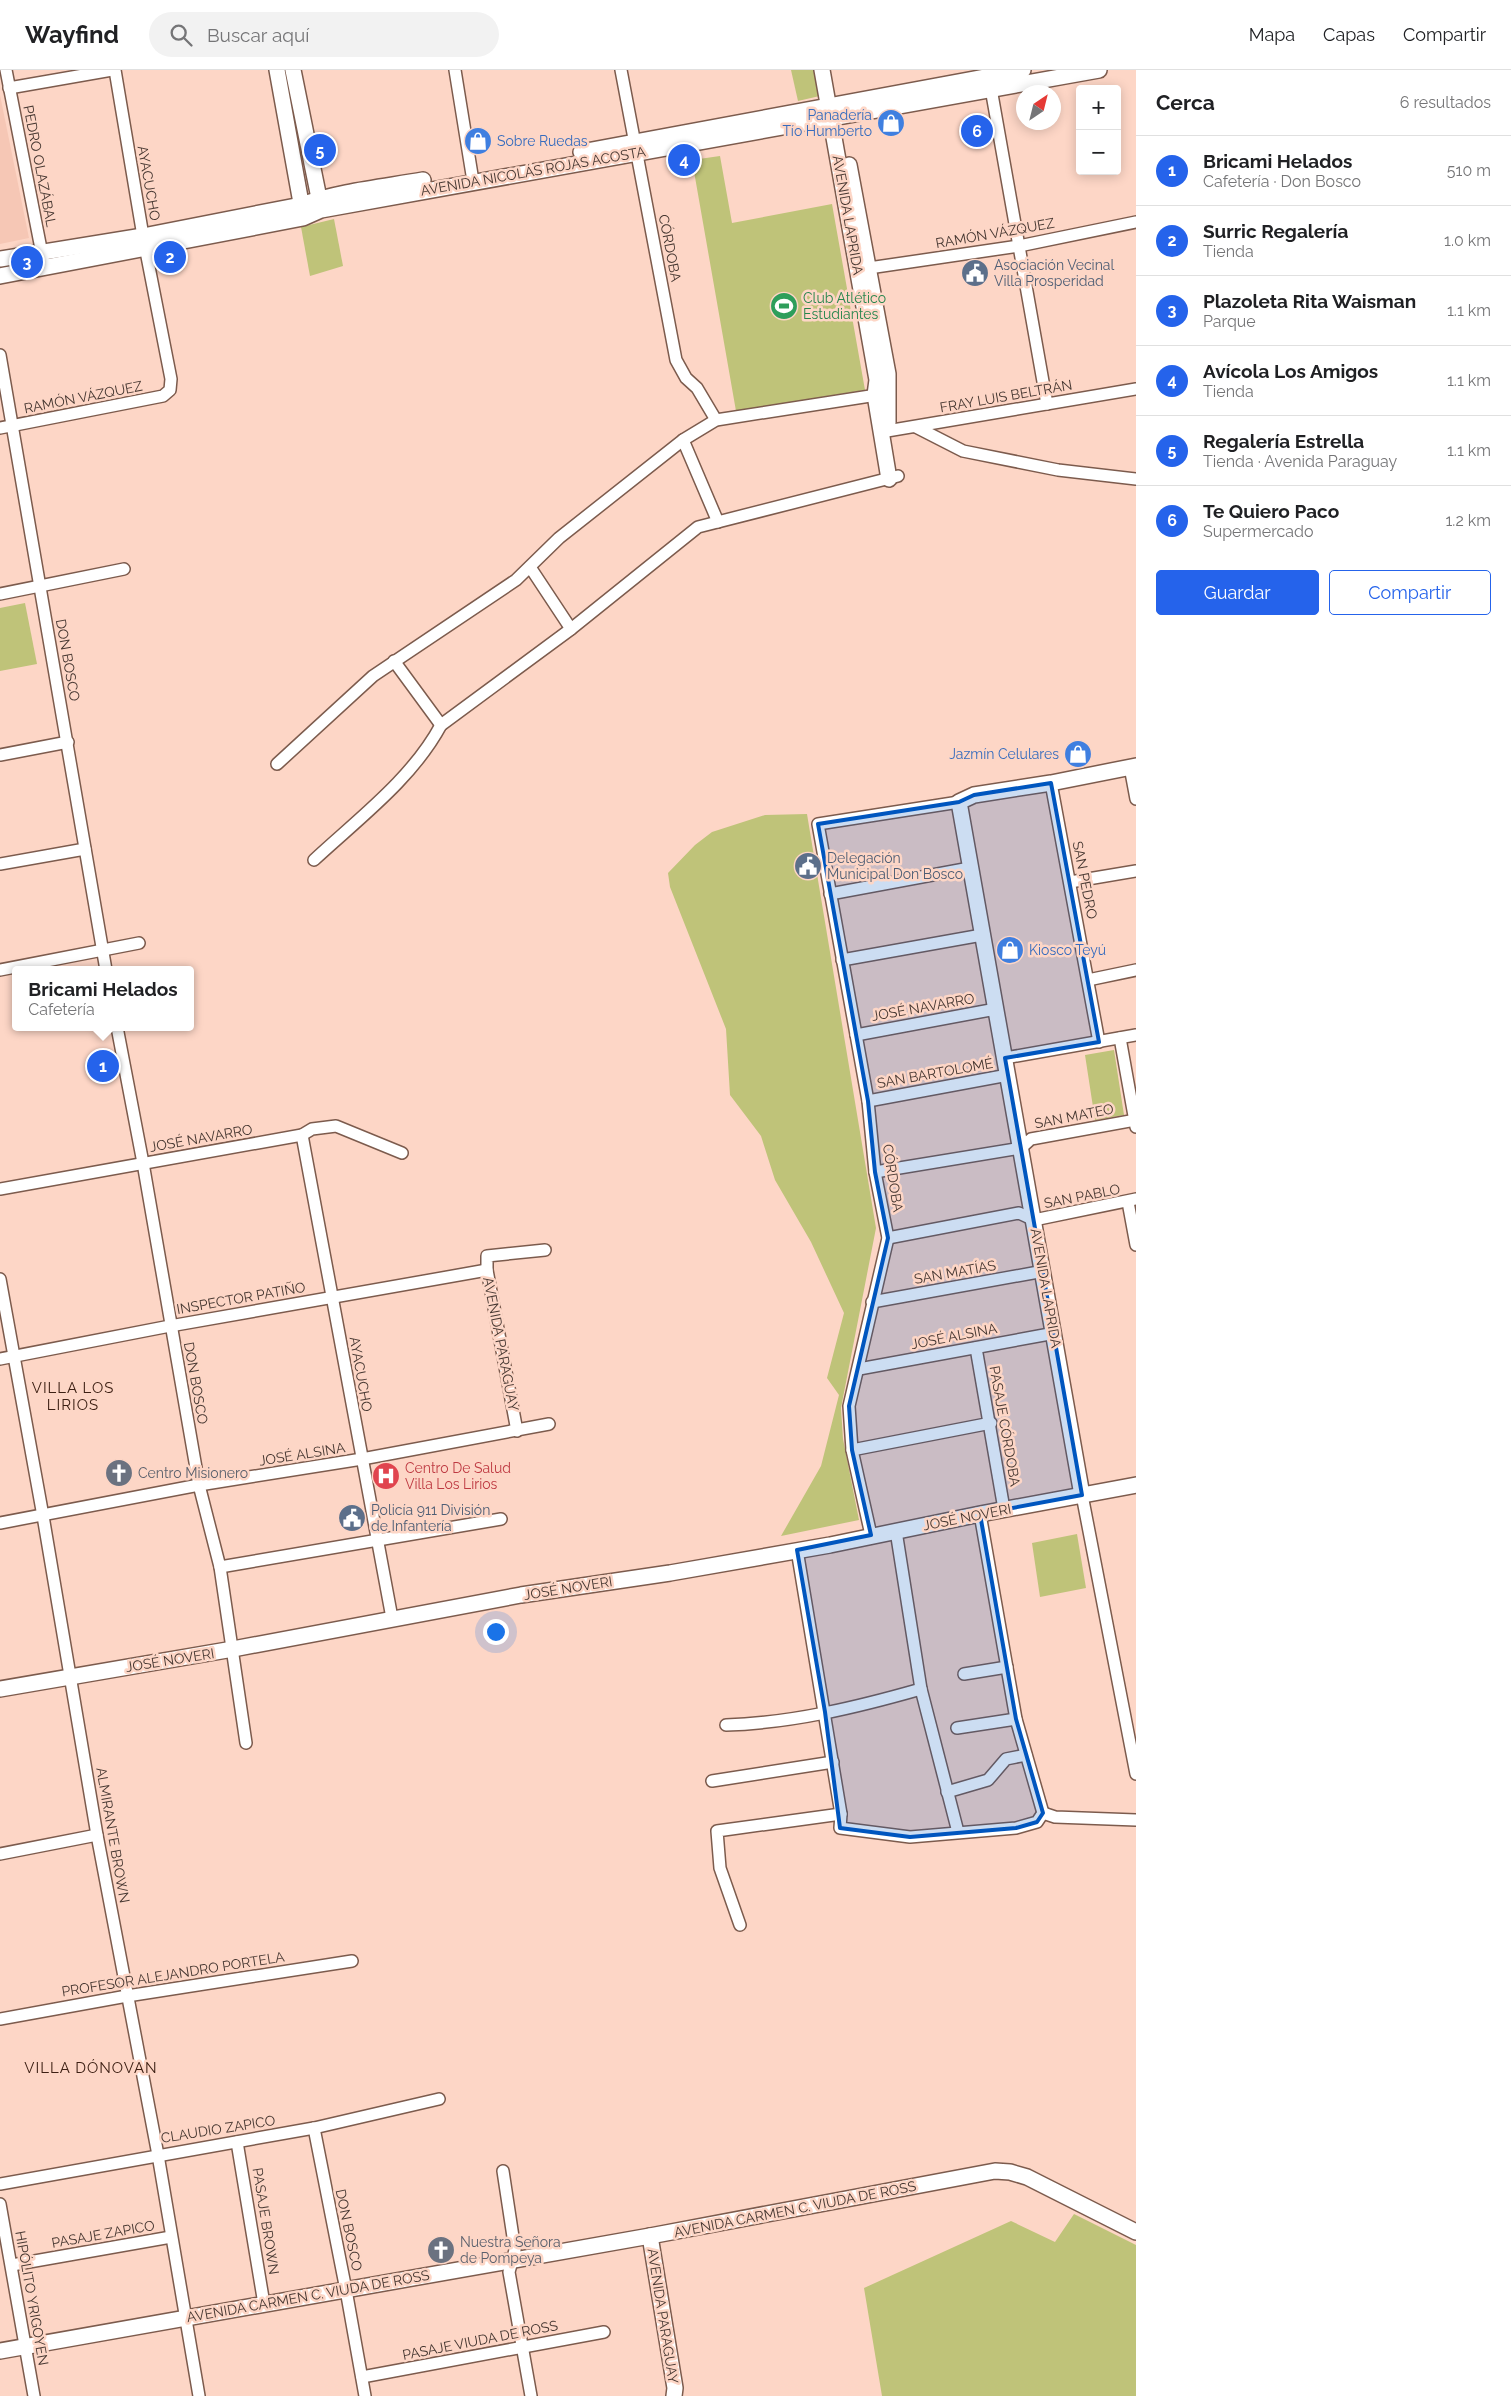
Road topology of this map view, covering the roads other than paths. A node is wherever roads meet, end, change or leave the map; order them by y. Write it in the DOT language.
graph roads {
  1 [pos="6,70"];
  2 [pos="113,70"];
  3 [pos="277,70"];
  4 [pos="293,70"];
  5 [pos="455,70"];
  6 [pos="621,70"];
  7 [pos="822,70"];
  8 [pos="831,70"];
  9 [pos="1023,70"];
  10 [pos="1099,70"];
  11 [pos="989,78"];
  12 [pos="9,88"];
  13 [pos="834,110"];
  14 [pos="636,147"];
  15 [pos="472,177"];
  16 [pos="320,204"];
  17 [pos="302,212"];
  18 [pos="1136,222"];
  19 [pos="144,242"];
  20 [pos="1019,246"];
  21 [pos="42,252"];
  22 [pos="0,259"];
  23 [pos="45,268"];
  24 [pos="864,269"];
  25 [pos="0,276"];
  26 [pos="0,355"];
  27 [pos="1136,389"];
  28 [pos="170,390"];
  29 [pos="881,394"];
  30 [pos="1047,404"];
  31 [pos="716,420"];
  32 [pos="6,427"];
  33 [pos="916,427"];
  34 [pos="885,431"];
  35 [pos="683,440"];
  36 [pos="894,477"];
  37 [pos="1136,479"];
  38 [pos="718,522"];
  39 [pos="530,566"];
  40 [pos="124,569"];
  41 [pos="40,587"];
  42 [pos="0,594"];
  43 [pos="571,629"];
  44 [pos="394,661"];
  45 [pos="441,725"];
  46 [pos="68,742"];
  47 [pos="0,755"];
  48 [pos="277,764"];
  49 [pos="1133,766"];
  50 [pos="1051,783"];
  51 [pos="1136,799"];
  52 [pos="959,802"];
  53 [pos="85,849"];
  54 [pos="314,860"];
  55 [pos="0,864"];
  56 [pos="970,868"];
  57 [pos="1136,871"];
  58 [pos="1070,882"];
  59 [pos="830,894"];
  60 [pos="982,935"];
  61 [pos="139,943"];
  62 [pos="102,951"];
  63 [pos="842,960"];
  64 [pos="21,966"];
  65 [pos="105,966"];
  66 [pos="1136,970"];
  67 [pos="1088,980"];
  68 [pos="996,1009"];
  69 [pos="118,1031"];
  70 [pos="856,1035"];
  71 [pos="1136,1035"];
  72 [pos="1120,1038"];
  73 [pos="1099,1042"];
  74 [pos="1005,1058"];
  75 [pos="1008,1076"];
  76 [pos="868,1101"];
  77 [pos="1136,1122"];
  78 [pos="302,1135"];
  79 [pos="1021,1148"];
  80 [pos="402,1153"];
  81 [pos="143,1163"];
  82 [pos="875,1172"];
  83 [pos="0,1189"];
  84 [pos="1132,1201"];
  85 [pos="1034,1220"];
  86 [pos="888,1238"];
  87 [pos="1136,1245"];
  88 [pos="545,1250"];
  89 [pos="487,1270"];
  90 [pos="1044,1271"];
  91 [pos="0,1279"];
  92 [pos="332,1298"];
  93 [pos="872,1302"];
  94 [pos="170,1326"];
  95 [pos="1054,1332"];
  96 [pos="976,1348"];
  97 [pos="14,1356"];
  98 [pos="0,1359"];
  99 [pos="859,1370"];
  100 [pos="550,1424"];
  101 [pos="990,1424"];
  102 [pos="517,1431"];
  103 [pos="852,1450"];
  104 [pos="362,1460"];
  105 [pos="199,1485"];
  106 [pos="1136,1485"];
  107 [pos="1082,1495"];
  108 [pos="1004,1509"];
  109 [pos="980,1514"];
  110 [pos="43,1516"];
  111 [pos="502,1519"];
  112 [pos="0,1523"];
  113 [pos="896,1530"];
  114 [pos="871,1535"];
  115 [pos="376,1538"];
  116 [pos="797,1550"];
  117 [pos="220,1567"];
  118 [pos="392,1618"];
  119 [pos="233,1649"];
  120 [pos="1006,1666"];
  121 [pos="964,1674"];
  122 [pos="70,1676"];
  123 [pos="0,1689"];
  124 [pos="921,1689"];
  125 [pos="826,1712"];
  126 [pos="1016,1719"];
  127 [pos="726,1725"];
  128 [pos="957,1728"];
  129 [pos="246,1743"];
  130 [pos="1026,1755"];
  131 [pos="833,1762"];
  132 [pos="1136,1774"];
  133 [pos="712,1781"];
  134 [pos="947,1792"];
  135 [pos="1044,1813"];
  136 [pos="841,1814"];
  137 [pos="1136,1820"];
  138 [pos="958,1832"];
  139 [pos="97,1835"];
  140 [pos="0,1854"];
  141 [pos="740,1925"];
  142 [pos="352,1961"];
  143 [pos="126,1996"];
  144 [pos="0,2019"];
  145 [pos="439,2099"];
  146 [pos="314,2128"];
  147 [pos="237,2142"];
  148 [pos="158,2154"];
  149 [pos="503,2171"];
  150 [pos="0,2184"];
  151 [pos="0,2204"];
  152 [pos="1136,2232"];
  153 [pos="650,2236"];
  154 [pos="171,2237"];
  155 [pos="513,2259"];
  156 [pos="12,2265"];
  157 [pos="346,2290"];
  158 [pos="264,2304"];
  159 [pos="186,2317"];
  160 [pos="604,2332"];
  161 [pos="25,2346"];
  162 [pos="523,2347"];
  163 [pos="0,2351"];
  164 [pos="362,2377"];
  165 [pos="34,2396"];
  166 [pos="199,2396"];
  167 [pos="365,2396"];
  168 [pos="531,2396"];
  169 [pos="674,2396"];
  1 -- 12 [label="street, PEDRO OLAZÁBAL"];
  2 -- 12 [label="street"];
  2 -- 19 [label="street, AYACUCHO"];
  3 -- 17 [label="street"];
  4 -- 16 [label="street"];
  5 -- 15 [label="street"];
  6 -- 14 [label="street, CÓRDOBA"];
  7 -- 13 [label="street, AVENIDA LAPRIDA"];
  8 -- 13 [label="street, AVENIDA LAPRIDA"];
  9 -- 11 [label="street, AVENIDA NICOLÁS ROJAS ACOSTA"];
  10 -- 11 [label="street, AVENIDA NICOLÁS ROJAS ACOSTA"];
  11 -- 13 [label="street, AVENIDA NICOLÁS ROJAS ACOSTA"];
  11 -- 20 [label="street"];
  12 -- 21 [label="street, PEDRO OLAZÁBAL"];
  13 -- 14 [label="street, AVENIDA NICOLÁS ROJAS ACOSTA"];
  13 -- 24 [label="street, AVENIDA LAPRIDA"];
  14 -- 15 [label="street, AVENIDA NICOLÁS ROJAS ACOSTA"];
  14 -- 31 [label="street, CÓRDOBA"];
  15 -- 16 [label="street, AVENIDA NICOLÁS ROJAS ACOSTA"];
  16 -- 17 [label="street, AVENIDA NICOLÁS ROJAS ACOSTA"];
  17 -- 19 [label="street, AVENIDA NICOLÁS ROJAS ACOSTA"];
  18 -- 20 [label="street, RAMÓN VÁZQUEZ"];
  19 -- 21 [label="street, AVENIDA NICOLÁS ROJAS ACOSTA"];
  19 -- 23 [label="street, AVENIDA NICOLÁS ROJAS ACOSTA"];
  19 -- 28 [label="street, AYACUCHO"];
  20 -- 24 [label="street, RAMÓN VÁZQUEZ"];
  20 -- 30 [label="street"];
  21 -- 22 [label="street, AVENIDA NICOLÁS ROJAS ACOSTA"];
  21 -- 23 [label="street, PEDRO OLAZÁBAL"];
  23 -- 25 [label="street, AVENIDA NICOLÁS ROJAS ACOSTA"];
  24 -- 29 [label="street, AVENIDA LAPRIDA"];
  26 -- 32 [label="street, DON BOSCO"];
  27 -- 30 [label="street, FRAY LUIS BELTRÁN"];
  28 -- 32 [label="street, RAMÓN VÁZQUEZ"];
  29 -- 31 [label="street"];
  29 -- 34 [label="street, AVENIDA LAPRIDA"];
  30 -- 33 [label="street, FRAY LUIS BELTRÁN"];
  31 -- 35 [label="street"];
  32 -- 41 [label="street, DON BOSCO"];
  33 -- 34 [label="street, FRAY LUIS BELTRÁN"];
  33 -- 37 [label="street"];
  34 -- 36 [label="street, AVENIDA LAPRIDA"];
  35 -- 38 [label="street"];
  35 -- 39 [label="street"];
  36 -- 38 [label="street"];
  38 -- 43 [label="street"];
  39 -- 43 [label="street"];
  39 -- 44 [label="street"];
  40 -- 41 [label="street"];
  41 -- 42 [label="street"];
  41 -- 46 [label="street, DON BOSCO"];
  43 -- 45 [label="street"];
  44 -- 45 [label="street"];
  44 -- 48 [label="street"];
  45 -- 54 [label="street"];
  46 -- 47 [label="street"];
  46 -- 53 [label="street, DON BOSCO"];
  49 -- 50 [label="street"];
  49 -- 51 [label="street"];
  50 -- 52 [label="street"];
  50 -- 58 [label="street, SAN PEDRO"];
  52 -- 56 [label="street, AVENIDA LAPRIDA"];
  52 -- 59 [label="street, CÓRDOBA"];
  53 -- 55 [label="street"];
  53 -- 62 [label="street, DON BOSCO"];
  56 -- 59 [label="street"];
  56 -- 60 [label="street, AVENIDA LAPRIDA"];
  57 -- 58 [label="street"];
  58 -- 67 [label="street, SAN PEDRO"];
  59 -- 63 [label="street, CÓRDOBA"];
  60 -- 63 [label="street"];
  60 -- 68 [label="street, AVENIDA LAPRIDA"];
  61 -- 62 [label="street"];
  62 -- 64 [label="street"];
  62 -- 65 [label="street, DON BOSCO"];
  63 -- 70 [label="street, CÓRDOBA"];
  66 -- 67 [label="street"];
  67 -- 73 [label="street, SAN PEDRO"];
  68 -- 70 [label="street, JOSÉ NAVARRO"];
  68 -- 74 [label="street, AVENIDA LAPRIDA"];
  69 -- 81 [label="street, DON BOSCO"];
  70 -- 76 [label="street, CÓRDOBA"];
  71 -- 72 [label="street, SAN BARTOLOMÉ"];
  72 -- 73 [label="street, SAN BARTOLOMÉ"];
  72 -- 77 [label="street"];
  73 -- 74 [label="street, SAN BARTOLOMÉ"];
  74 -- 75 [label="street, AVENIDA LAPRIDA"];
  75 -- 76 [label="street, SAN BARTOLOMÉ"];
  75 -- 79 [label="street, AVENIDA LAPRIDA"];
  76 -- 82 [label="street, CÓRDOBA"];
  77 -- 79 [label="street, SAN MATEO"];
  78 -- 80 [label="street, JOSÉ NAVARRO"];
  78 -- 81 [label="street, JOSÉ NAVARRO"];
  78 -- 92 [label="street, AYACUCHO"];
  79 -- 82 [label="street"];
  79 -- 85 [label="street, AVENIDA LAPRIDA"];
  81 -- 83 [label="street, JOSÉ NAVARRO"];
  81 -- 94 [label="street, DON BOSCO"];
  82 -- 86 [label="street, CÓRDOBA"];
  84 -- 85 [label="street, SAN PABLO"];
  84 -- 87 [label="street"];
  85 -- 86 [label="street"];
  85 -- 90 [label="street, AVENIDA LAPRIDA"];
  86 -- 93 [label="street, CÓRDOBA"];
  88 -- 89 [label="street, AVENIDA PARAGUAY"];
  89 -- 92 [label="street, INSPECTOR PATIÑO"];
  89 -- 102 [label="street, AVENIDA PARAGUAY"];
  90 -- 93 [label="street, SAN MATÍAS"];
  90 -- 95 [label="street, AVENIDA LAPRIDA"];
  91 -- 97 [label="street, ALMIRANTE BROWN"];
  92 -- 94 [label="street, INSPECTOR PATIÑO"];
  92 -- 104 [label="street, AYACUCHO"];
  93 -- 99 [label="street, CÓRDOBA"];
  94 -- 97 [label="street, INSPECTOR PATIÑO"];
  94 -- 105 [label="street, DON BOSCO"];
  95 -- 96 [label="street, JOSÉ ALSINA"];
  95 -- 107 [label="street, AVENIDA LAPRIDA"];
  96 -- 99 [label="street, JOSÉ ALSINA"];
  96 -- 101 [label="street, PASAJE CÓRDOBA"];
  97 -- 98 [label="street, INSPECTOR PATIÑO"];
  97 -- 110 [label="street, ALMIRANTE BROWN"];
  99 -- 103 [label="street, CÓRDOBA"];
  100 -- 102 [label="street, JOSÉ ALSINA"];
  101 -- 103 [label="street"];
  101 -- 108 [label="street, PASAJE CÓRDOBA"];
  102 -- 104 [label="street, JOSÉ ALSINA"];
  103 -- 114 [label="street, CÓRDOBA"];
  104 -- 105 [label="street, JOSÉ ALSINA"];
  104 -- 115 [label="street, AYACUCHO"];
  105 -- 110 [label="street, JOSÉ ALSINA"];
  105 -- 117 [label="street, DON BOSCO"];
  106 -- 107 [label="street, JOSÉ NOVERI"];
  107 -- 108 [label="street, JOSÉ NOVERI"];
  107 -- 132 [label="street, AVENIDA LAPRIDA"];
  108 -- 109 [label="street, JOSÉ NOVERI"];
  109 -- 113 [label="street, JOSÉ NOVERI"];
  109 -- 120 [label="street"];
  110 -- 112 [label="street, JOSÉ ALSINA"];
  110 -- 122 [label="street, ALMIRANTE BROWN"];
  111 -- 115 [label="street"];
  113 -- 114 [label="street, JOSÉ NOVERI"];
  113 -- 124 [label="street"];
  114 -- 116 [label="street, JOSÉ NOVERI"];
  115 -- 117 [label="street"];
  115 -- 118 [label="street, AYACUCHO"];
  116 -- 118 [label="street, JOSÉ NOVERI"];
  116 -- 125 [label="street"];
  117 -- 119 [label="street, DON BOSCO"];
  118 -- 119 [label="street, JOSÉ NOVERI"];
  119 -- 122 [label="street, JOSÉ NOVERI"];
  119 -- 129 [label="street, DON BOSCO"];
  120 -- 121 [label="street"];
  120 -- 126 [label="street"];
  122 -- 123 [label="street, JOSÉ NOVERI"];
  122 -- 139 [label="street, ALMIRANTE BROWN"];
  124 -- 125 [label="street"];
  124 -- 134 [label="street"];
  125 -- 127 [label="street"];
  125 -- 131 [label="street"];
  126 -- 128 [label="street"];
  126 -- 130 [label="street"];
  130 -- 134 [label="street"];
  130 -- 135 [label="street"];
  131 -- 133 [label="street"];
  131 -- 136 [label="street"];
  134 -- 138 [label="street"];
  135 -- 137 [label="street"];
  135 -- 138 [label="street"];
  136 -- 138 [label="street"];
  136 -- 141 [label="street"];
  139 -- 140 [label="street"];
  139 -- 143 [label="street, ALMIRANTE BROWN"];
  142 -- 143 [label="street, PROFESOR ALEJANDRO PORTELA"];
  143 -- 144 [label="street, PROFESOR ALEJANDRO PORTELA"];
  143 -- 148 [label="street, ALMIRANTE BROWN"];
  145 -- 146 [label="street, CLAUDIO ZAPICO"];
  146 -- 147 [label="street, CLAUDIO ZAPICO"];
  146 -- 157 [label="street, DON BOSCO"];
  147 -- 148 [label="street, CLAUDIO ZAPICO"];
  147 -- 158 [label="street, PASAJE BROWN"];
  148 -- 150 [label="street, CLAUDIO ZAPICO"];
  148 -- 154 [label="street, ALMIRANTE BROWN"];
  149 -- 155 [label="street"];
  151 -- 156 [label="street, HIPÓLITO YRIGOYEN"];
  152 -- 153 [label="street, AVENIDA CARMEN C. VIUDA DE ROSS"];
  153 -- 155 [label="street, AVENIDA CARMEN C. VIUDA DE ROSS"];
  153 -- 169 [label="street, AVENIDA PARAGUAY"];
  154 -- 156 [label="street, PASAJE ZAPICO"];
  154 -- 159 [label="street, ALMIRANTE BROWN"];
  155 -- 157 [label="street, AVENIDA CARMEN C. VIUDA DE ROSS"];
  155 -- 162 [label="street"];
  156 -- 161 [label="street, HIPÓLITO YRIGOYEN"];
  157 -- 158 [label="street, AVENIDA CARMEN C. VIUDA DE ROSS"];
  157 -- 164 [label="street, DON BOSCO"];
  158 -- 159 [label="street, AVENIDA CARMEN C. VIUDA DE ROSS"];
  159 -- 161 [label="street, AVENIDA CARMEN C. VIUDA DE ROSS"];
  159 -- 166 [label="street, ALMIRANTE BROWN"];
  160 -- 162 [label="street, PASAJE VIUDA DE ROSS"];
  161 -- 163 [label="street, AVENIDA CARMEN C. VIUDA DE ROSS"];
  161 -- 165 [label="street, HIPÓLITO YRIGOYEN"];
  162 -- 164 [label="street, PASAJE VIUDA DE ROSS"];
  162 -- 168 [label="street"];
  164 -- 167 [label="street, DON BOSCO"];
}
